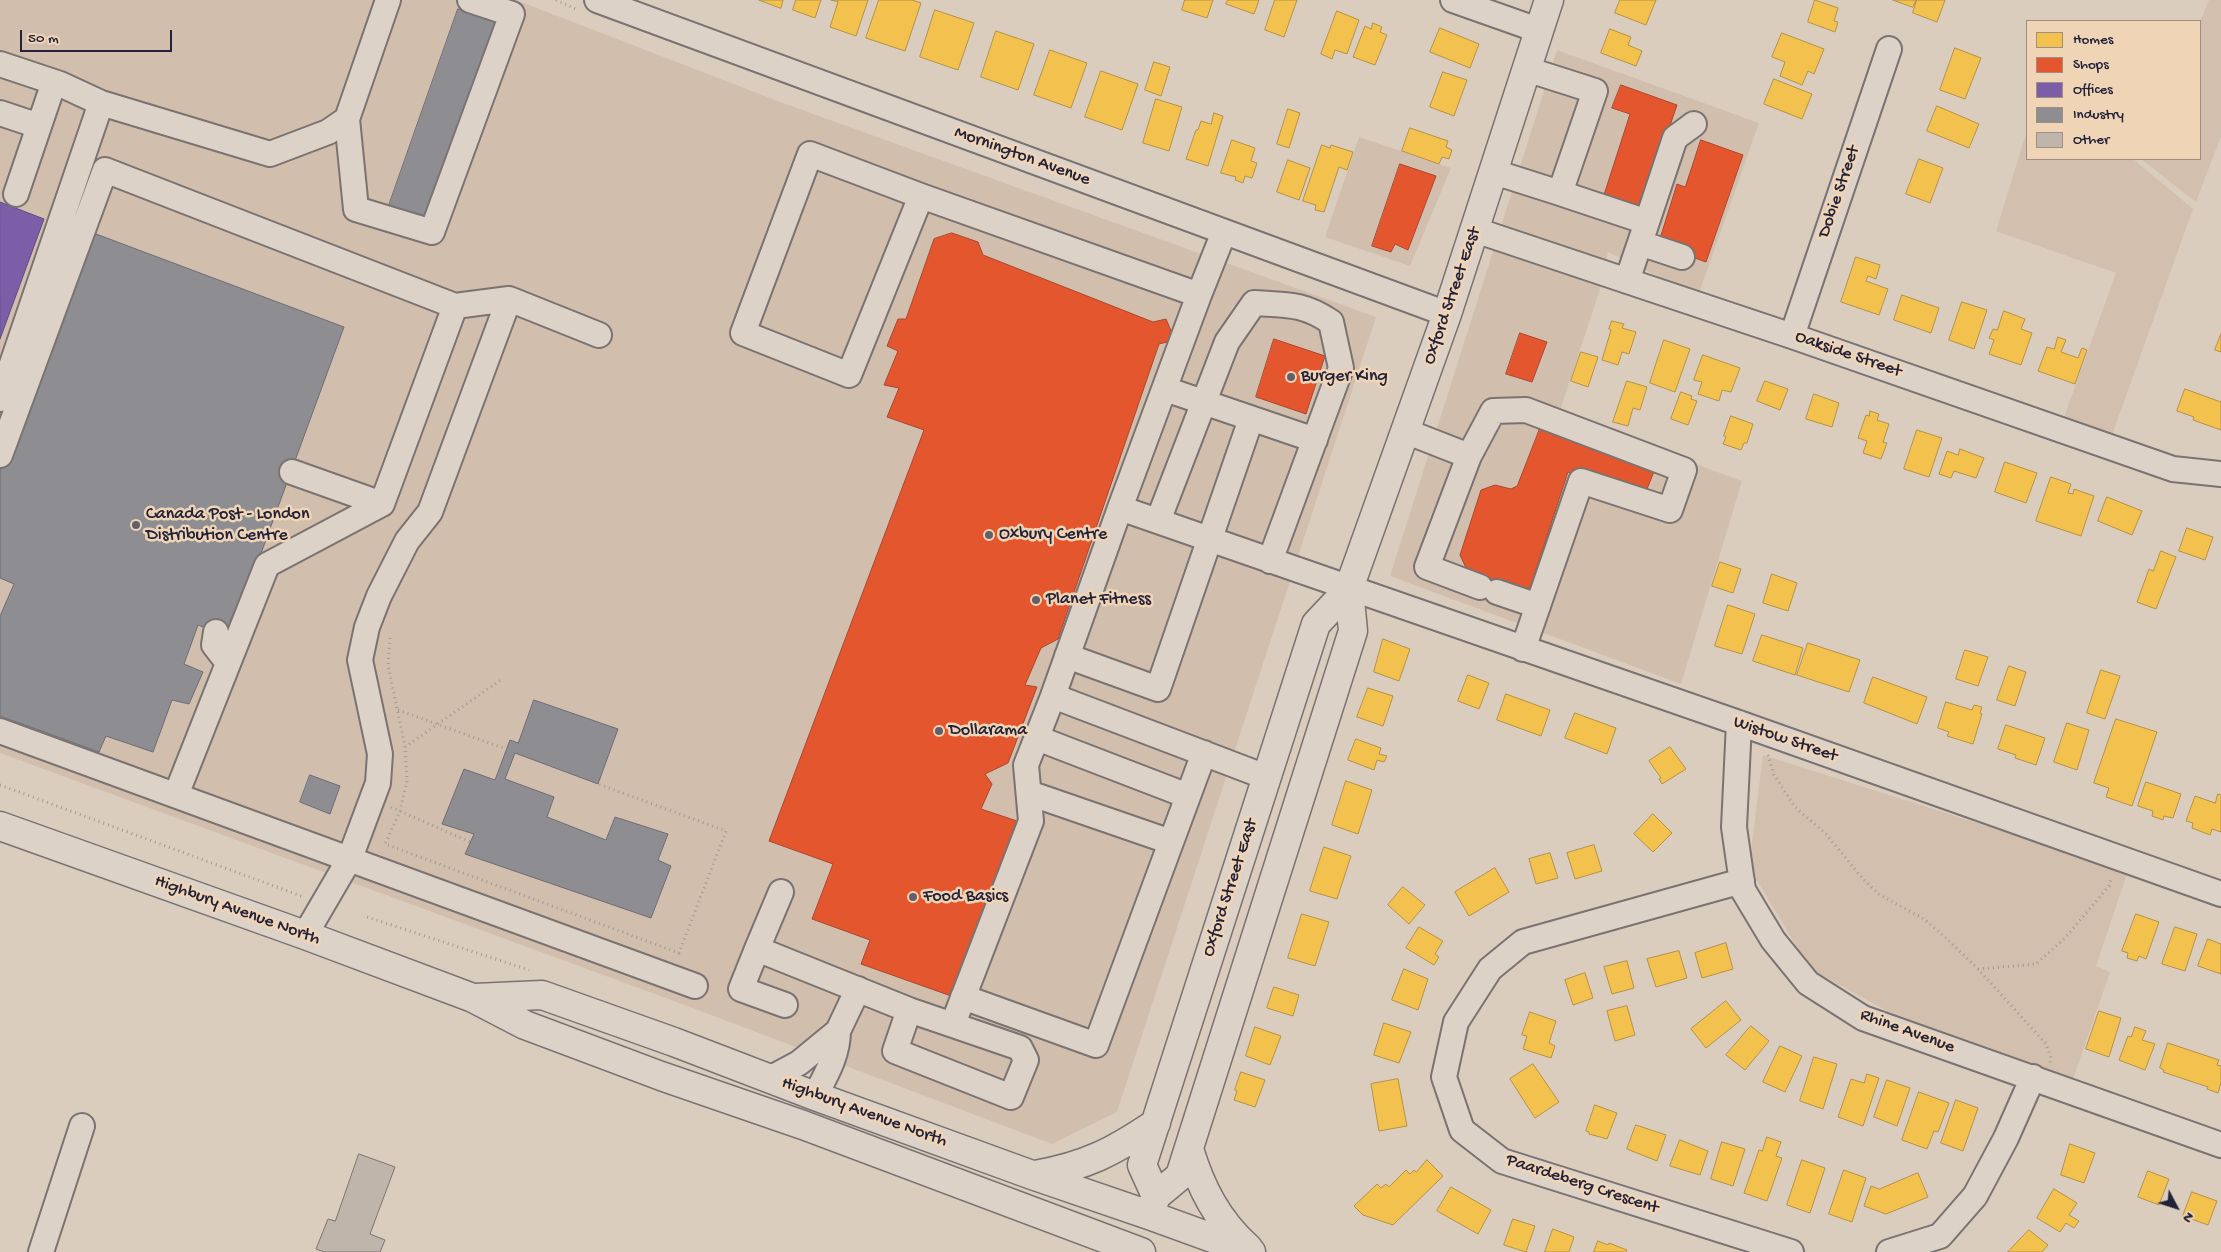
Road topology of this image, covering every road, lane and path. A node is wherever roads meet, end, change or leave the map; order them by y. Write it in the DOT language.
graph roads {
  1 [pos="388,0"];
  2 [pos="470,0"];
  3 [pos="597,0"];
  4 [pos="1453,0"];
  5 [pos="1549,0"];
  6 [pos="1538,30"];
  7 [pos="1889,49"];
  8 [pos="0,64"];
  9 [pos="1526,69"];
  10 [pos="54,82"];
  11 [pos="101,103"];
  12 [pos="0,113"];
  13 [pos="347,119"];
  14 [pos="1694,124"];
  15 [pos="39,126"];
  16 [pos="1494,172"];
  17 [pos="1560,193"];
  18 [pos="16,194"];
  19 [pos="921,196"];
  20 [pos="1475,230"];
  21 [pos="1224,232"];
  22 [pos="1644,233"];
  23 [pos="1682,258"];
  24 [pos="1627,281"];
  25 [pos="1199,295"];
  26 [pos="509,299"];
  27 [pos="455,306"];
  28 [pos="1447,314"];
  29 [pos="599,335"];
  30 [pos="1792,336"];
  31 [pos="1165,389"];
  32 [pos="0,399"];
  33 [pos="1204,402"];
  34 [pos="1251,419"];
  35 [pos="1405,432"];
  36 [pos="1315,440"];
  37 [pos="0,455"];
  38 [pos="1469,456"];
  39 [pos="292,472"];
  40 [pos="2221,474"];
  41 [pos="382,504"];
  42 [pos="1120,508"];
  43 [pos="1158,521"];
  44 [pos="1209,540"];
  45 [pos="1270,561"];
  46 [pos="1348,589"];
  47 [pos="1538,606"];
  48 [pos="216,632"];
  49 [pos="390,638"];
  50 [pos="1523,649"];
  51 [pos="1067,656"];
  52 [pos="228,663"];
  53 [pos="502,680"];
  54 [pos="1053,696"];
  55 [pos="389,707"];
  56 [pos="397,710"];
  57 [pos="1739,723"];
  58 [pos="438,725"];
  59 [pos="0,730"];
  60 [pos="1036,738"];
  61 [pos="405,747"];
  62 [pos="506,750"];
  63 [pos="398,753"];
  64 [pos="1204,753"];
  65 [pos="1767,753"];
  66 [pos="1266,777"];
  67 [pos="598,784"];
  68 [pos="0,785"];
  69 [pos="1029,793"];
  70 [pos="176,795"];
  71 [pos="1188,796"];
  72 [pos="383,804"];
  73 [pos="400,812"];
  74 [pos="0,826"];
  75 [pos="470,842"];
  76 [pos="1170,842"];
  77 [pos="350,858"];
  78 [pos="2113,877"];
  79 [pos="1742,881"];
  80 [pos="781,892"];
  81 [pos="2221,894"];
  82 [pos="312,900"];
  83 [pos="367,917"];
  84 [pos="306,935"];
  85 [pos="758,949"];
  86 [pos="1978,969"];
  87 [pos="534,972"];
  88 [pos="695,986"];
  89 [pos="858,989"];
  90 [pos="962,997"];
  91 [pos="473,998"];
  92 [pos="785,1005"];
  93 [pos="909,1010"];
  94 [pos="953,1024"];
  95 [pos="838,1031"];
  96 [pos="2041,1071"];
  97 [pos="771,1078"];
  98 [pos="815,1096"];
  99 [pos="1156,1123"];
  100 [pos="82,1126"];
  101 [pos="2221,1144"];
  102 [pos="1189,1149"];
  103 [pos="1032,1175"];
  104 [pos="1153,1205"];
  105 [pos="1946,1244"];
  106 [pos="1745,1245"];
  107 [pos="41,1252"];
  108 [pos="1138,1252"];
  109 [pos="1252,1252"];
  110 [pos="1791,1252"];
  111 [pos="1889,1252"];
  1 -- 13 [label="street"];
  2 -- 13 [label="street"];
  3 -- 21 [label="street, Mornington Avenue"];
  4 -- 6 [label="street"];
  5 -- 6 [label="main road, Oxford Street East"];
  6 -- 9 [label="main road, Oxford Street East"];
  7 -- 30 [label="street, Dobie Street"];
  8 -- 10 [label="street"];
  9 -- 16 [label="main road, Oxford Street East"];
  9 -- 17 [label="street"];
  10 -- 11 [label="street"];
  10 -- 15 [label="street"];
  11 -- 13 [label="street"];
  11 -- 32 [label="street"];
  12 -- 15 [label="street"];
  14 -- 22 [label="street"];
  15 -- 18 [label="street"];
  16 -- 17 [label="street"];
  16 -- 20 [label="main road, Oxford Street East"];
  17 -- 22 [label="street"];
  19 -- 19 [label="street"];
  19 -- 25 [label="street"];
  20 -- 24 [label="street, Oakside Street"];
  20 -- 28 [label="main road, Oxford Street East"];
  21 -- 25 [label="street"];
  21 -- 28 [label="street, Mornington Avenue"];
  22 -- 23 [label="street"];
  22 -- 24 [label="street"];
  24 -- 30 [label="street, Oakside Street"];
  25 -- 31 [label="street"];
  26 -- 27 [label="street"];
  26 -- 29 [label="street"];
  26 -- 77 [label="street"];
  27 -- 37 [label="street"];
  27 -- 41 [label="street"];
  28 -- 35 [label="main road, Oxford Street East"];
  30 -- 40 [label="street, Oakside Street"];
  31 -- 33 [label="street"];
  31 -- 42 [label="street"];
  33 -- 34 [label="street"];
  33 -- 36 [label="street"];
  33 -- 43 [label="street"];
  34 -- 36 [label="street"];
  34 -- 44 [label="street"];
  35 -- 38 [label="street"];
  35 -- 46 [label="main road, Oxford Street East"];
  36 -- 45 [label="street"];
  38 -- 47 [label="street"];
  38 -- 47 [label="street"];
  39 -- 41 [label="street"];
  41 -- 52 [label="street"];
  42 -- 43 [label="street, Wistow Street"];
  42 -- 51 [label="street"];
  43 -- 44 [label="street, Wistow Street"];
  44 -- 45 [label="street, Wistow Street"];
  44 -- 51 [label="street"];
  45 -- 46 [label="street, Wistow Street"];
  46 -- 50 [label="street, Wistow Street"];
  46 -- 66 [label="main road, Oxford Street East"];
  46 -- 102 [label="main road, Oxford Street East"];
  47 -- 50 [label="street"];
  48 -- 52 [label="street"];
  49 -- 56 [label="path"];
  50 -- 57 [label="street, Wistow Street"];
  51 -- 54 [label="street"];
  52 -- 70 [label="street"];
  53 -- 58 [label="path"];
  54 -- 60 [label="street"];
  54 -- 64 [label="street"];
  55 -- 56 [label="path"];
  56 -- 58 [label="path"];
  56 -- 61 [label="path"];
  57 -- 79 [label="street, Rhine Avenue"];
  57 -- 81 [label="street, Wistow Street"];
  58 -- 61 [label="path"];
  58 -- 62 [label="path"];
  59 -- 70 [label="street"];
  60 -- 69 [label="street"];
  60 -- 71 [label="street"];
  61 -- 63 [label="path"];
  61 -- 73 [label="path"];
  64 -- 66 [label="street"];
  64 -- 71 [label="street"];
  65 -- 86 [label="path"];
  66 -- 99 [label="main road, Oxford Street East"];
  67 -- 73 [label="path"];
  68 -- 82 [label="path"];
  69 -- 76 [label="street"];
  69 -- 90 [label="street"];
  70 -- 77 [label="street"];
  71 -- 76 [label="street"];
  72 -- 73 [label="path"];
  73 -- 75 [label="path"];
  74 -- 84 [label="main road, Highbury Avenue North"];
  76 -- 90 [label="street"];
  77 -- 84 [label="street"];
  77 -- 88 [label="street"];
  78 -- 86 [label="path"];
  79 -- 96 [label="street, Rhine Avenue"];
  79 -- 106 [label="street, Paardeberg Crescent"];
  80 -- 85 [label="street"];
  83 -- 87 [label="path"];
  84 -- 91 [label="main road, Highbury Avenue North"];
  85 -- 89 [label="street"];
  85 -- 92 [label="street"];
  86 -- 96 [label="path"];
  89 -- 93 [label="street"];
  89 -- 95 [label="street"];
  90 -- 94 [label="street"];
  91 -- 97 [label="main road, Highbury Avenue North"];
  91 -- 108 [label="main road, Highbury Avenue North"];
  93 -- 94 [label="street"];
  93 -- 94 [label="street"];
  95 -- 97 [label="street"];
  95 -- 98 [label="street"];
  96 -- 101 [label="street, Rhine Avenue"];
  96 -- 105 [label="street"];
  97 -- 98 [label="main road, Highbury Avenue North"];
  98 -- 103 [label="main road, Highbury Avenue North"];
  99 -- 103 [label="main road"];
  99 -- 104 [label="main road, Oxford Street East"];
  100 -- 107 [label="street"];
  102 -- 104 [label="main road, Oxford Street East"];
  102 -- 109 [label="main road"];
  103 -- 104 [label="main road, Highbury Avenue North"];
  104 -- 108 [label="main road"];
  104 -- 109 [label="main road, Highbury Avenue North"];
  105 -- 111 [label="street"];
  106 -- 110 [label="street, Paardeberg Crescent"];
}
